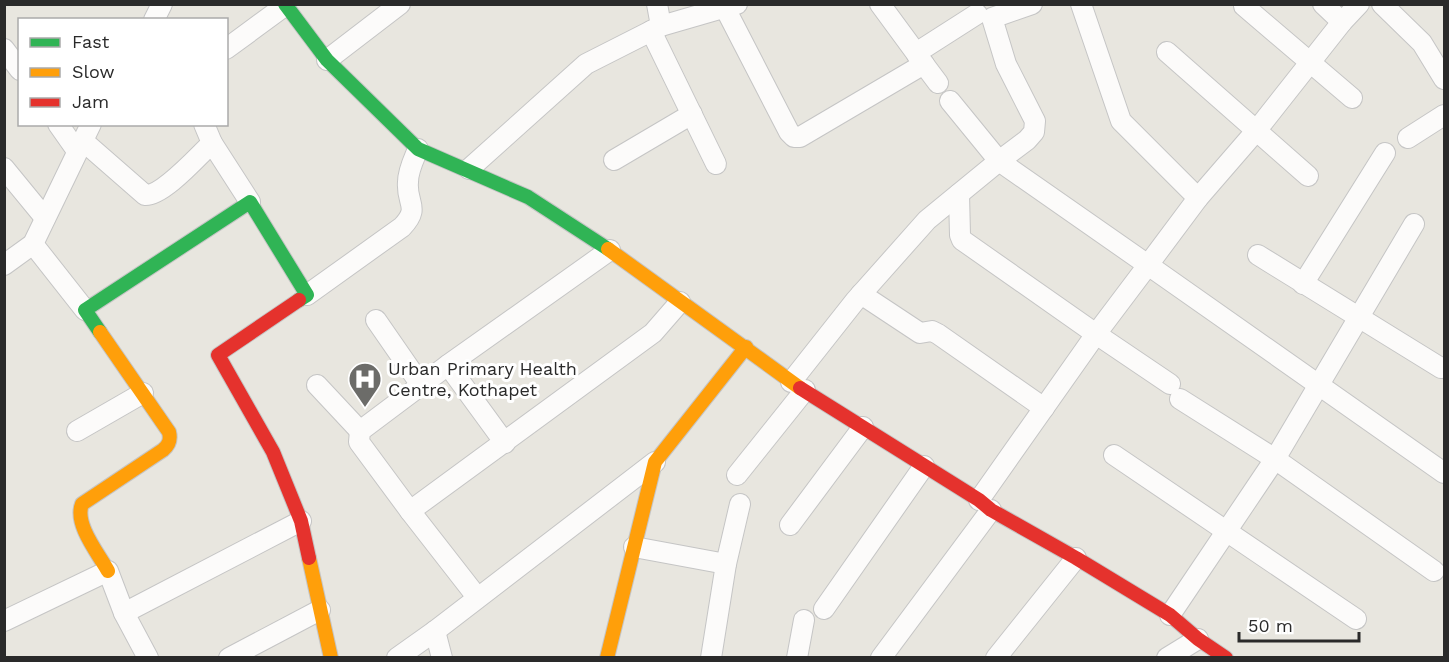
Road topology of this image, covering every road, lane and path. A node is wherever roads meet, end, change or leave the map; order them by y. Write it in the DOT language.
graph roads {
  1 [pos="162,4"];
  2 [pos="400,4"];
  3 [pos="657,4"];
  4 [pos="880,4"];
  5 [pos="1032,4"];
  6 [pos="1082,4"];
  7 [pos="1323,4"];
  8 [pos="1359,4"];
  9 [pos="1382,4"];
  10 [pos="285,5"];
  11 [pos="1244,6"];
  12 [pos="724,7"];
  13 [pos="977,14"];
  14 [pos="154,18"];
  15 [pos="1342,22"];
  16 [pos="656,28"];
  17 [pos="228,48"];
  18 [pos="4,49"];
  19 [pos="1167,52"];
  20 [pos="920,58"];
  21 [pos="327,60"];
  22 [pos="1311,62"];
  23 [pos="18,67"];
  24 [pos="1444,79"];
  25 [pos="938,83"];
  26 [pos="1352,98"];
  27 [pos="950,102"];
  28 [pos="692,114"];
  29 [pos="1444,115"];
  30 [pos="62,126"];
  31 [pos="205,126"];
  32 [pos="1256,131"];
  33 [pos="83,138"];
  34 [pos="1408,138"];
  35 [pos="212,143"];
  36 [pos="418,149"];
  37 [pos="1385,153"];
  38 [pos="614,160"];
  39 [pos="999,161"];
  40 [pos="716,164"];
  41 [pos="4,168"];
  42 [pos="469,170"];
  43 [pos="1308,177"];
  44 [pos="959,194"];
  45 [pos="1198,198"];
  46 [pos="250,202"];
  47 [pos="45,218"];
  48 [pos="1414,224"];
  49 [pos="33,244"];
  50 [pos="610,250"];
  51 [pos="1258,255"];
  52 [pos="4,265"];
  53 [pos="1148,265"];
  54 [pos="1303,284"];
  55 [pos="861,294"];
  56 [pos="307,295"];
  57 [pos="680,302"];
  58 [pos="86,310"];
  59 [pos="1358,315"];
  60 [pos="376,320"];
  61 [pos="1096,334"];
  62 [pos="746,346"];
  63 [pos="448,365"];
  64 [pos="1441,368"];
  65 [pos="1319,384"];
  66 [pos="317,385"];
  67 [pos="421,386"];
  68 [pos="798,386"];
  69 [pos="142,393"];
  70 [pos="1044,408"];
  71 [pos="863,427"];
  72 [pos="77,431"];
  73 [pos="360,431"];
  74 [pos="505,443"];
  75 [pos="1114,455"];
  76 [pos="1275,459"];
  77 [pos="655,462"];
  78 [pos="924,466"];
  79 [pos="1444,473"];
  80 [pos="737,475"];
  81 [pos="740,504"];
  82 [pos="985,505"];
  83 [pos="410,511"];
  84 [pos="302,521"];
  85 [pos="790,525"];
  86 [pos="1227,532"];
  87 [pos="634,547"];
  88 [pos="1076,558"];
  89 [pos="726,564"];
  90 [pos="1434,570"];
  91 [pos="108,571"];
  92 [pos="477,597"];
  93 [pos="824,609"];
  94 [pos="320,610"];
  95 [pos="124,613"];
  96 [pos="1170,615"];
  97 [pos="804,620"];
  98 [pos="1356,620"];
  99 [pos="4,621"];
  100 [pos="435,631"];
  101 [pos="1198,639"];
  102 [pos="148,657"];
  103 [pos="229,657"];
  104 [pos="330,657"];
  105 [pos="397,657"];
  106 [pos="442,657"];
  107 [pos="607,657"];
  108 [pos="711,657"];
  109 [pos="797,657"];
  110 [pos="881,657"];
  111 [pos="996,657"];
  112 [pos="1167,657"];
  113 [pos="1226,657"];
  1 -- 14 [label="street"];
  2 -- 21 [label="street"];
  3 -- 16 [label="street"];
  4 -- 20 [label="street"];
  5 -- 39 [label="street"];
  6 -- 45 [label="street"];
  7 -- 15 [label="street"];
  8 -- 15 [label="street"];
  9 -- 24 [label="street"];
  10 -- 17 [label="street"];
  10 -- 21 [label="street"];
  11 -- 22 [label="street"];
  12 -- 16 [label="street"];
  12 -- 20 [label="street"];
  13 -- 20 [label="street"];
  15 -- 22 [label="street"];
  16 -- 28 [label="street"];
  16 -- 42 [label="street"];
  18 -- 23 [label="street"];
  19 -- 32 [label="street"];
  20 -- 25 [label="street"];
  21 -- 36 [label="street"];
  22 -- 26 [label="street"];
  22 -- 32 [label="street"];
  27 -- 39 [label="street"];
  28 -- 38 [label="street"];
  28 -- 40 [label="street"];
  29 -- 34 [label="street"];
  30 -- 33 [label="street"];
  31 -- 35 [label="street"];
  32 -- 43 [label="street"];
  32 -- 45 [label="street"];
  33 -- 35 [label="street"];
  33 -- 47 [label="street"];
  35 -- 46 [label="street"];
  36 -- 42 [label="street"];
  36 -- 56 [label="street"];
  37 -- 54 [label="street"];
  39 -- 44 [label="street"];
  39 -- 53 [label="street"];
  41 -- 47 [label="street"];
  42 -- 50 [label="street"];
  44 -- 55 [label="street"];
  44 -- 61 [label="street"];
  45 -- 53 [label="street"];
  46 -- 56 [label="street"];
  46 -- 58 [label="street"];
  47 -- 49 [label="street"];
  48 -- 59 [label="street"];
  49 -- 52 [label="street"];
  49 -- 58 [label="street"];
  50 -- 57 [label="street"];
  50 -- 63 [label="street"];
  51 -- 54 [label="street"];
  53 -- 61 [label="street"];
  53 -- 65 [label="street"];
  54 -- 59 [label="street"];
  55 -- 68 [label="street"];
  55 -- 70 [label="street"];
  56 -- 84 [label="street"];
  57 -- 62 [label="street"];
  57 -- 74 [label="street"];
  58 -- 69 [label="street"];
  59 -- 64 [label="street"];
  59 -- 65 [label="street"];
  60 -- 67 [label="street"];
  61 -- 70 [label="street"];
  61 -- 76 [label="street"];
  62 -- 68 [label="street"];
  62 -- 77 [label="street"];
  63 -- 67 [label="street"];
  63 -- 74 [label="street"];
  65 -- 76 [label="street"];
  65 -- 79 [label="street"];
  66 -- 73 [label="street"];
  67 -- 73 [label="street"];
  68 -- 71 [label="street"];
  68 -- 80 [label="street"];
  69 -- 72 [label="street"];
  69 -- 91 [label="street"];
  70 -- 82 [label="street"];
  71 -- 78 [label="street"];
  71 -- 85 [label="street"];
  73 -- 83 [label="street"];
  74 -- 83 [label="street"];
  75 -- 86 [label="street"];
  76 -- 86 [label="street"];
  76 -- 90 [label="street"];
  77 -- 87 [label="street"];
  77 -- 92 [label="street"];
  78 -- 82 [label="street"];
  78 -- 93 [label="street"];
  81 -- 89 [label="street"];
  82 -- 88 [label="street"];
  82 -- 110 [label="street"];
  83 -- 92 [label="street"];
  84 -- 94 [label="street"];
  84 -- 95 [label="street"];
  86 -- 96 [label="street"];
  86 -- 98 [label="street"];
  87 -- 89 [label="street"];
  87 -- 107 [label="street"];
  88 -- 96 [label="street"];
  88 -- 111 [label="street"];
  89 -- 108 [label="street"];
  91 -- 95 [label="street"];
  91 -- 99 [label="street"];
  92 -- 100 [label="street"];
  94 -- 103 [label="street"];
  94 -- 104 [label="street"];
  95 -- 102 [label="street"];
  96 -- 101 [label="street"];
  97 -- 109 [label="street"];
  100 -- 105 [label="street"];
  100 -- 106 [label="street"];
  101 -- 112 [label="street"];
  101 -- 113 [label="street"];
}
